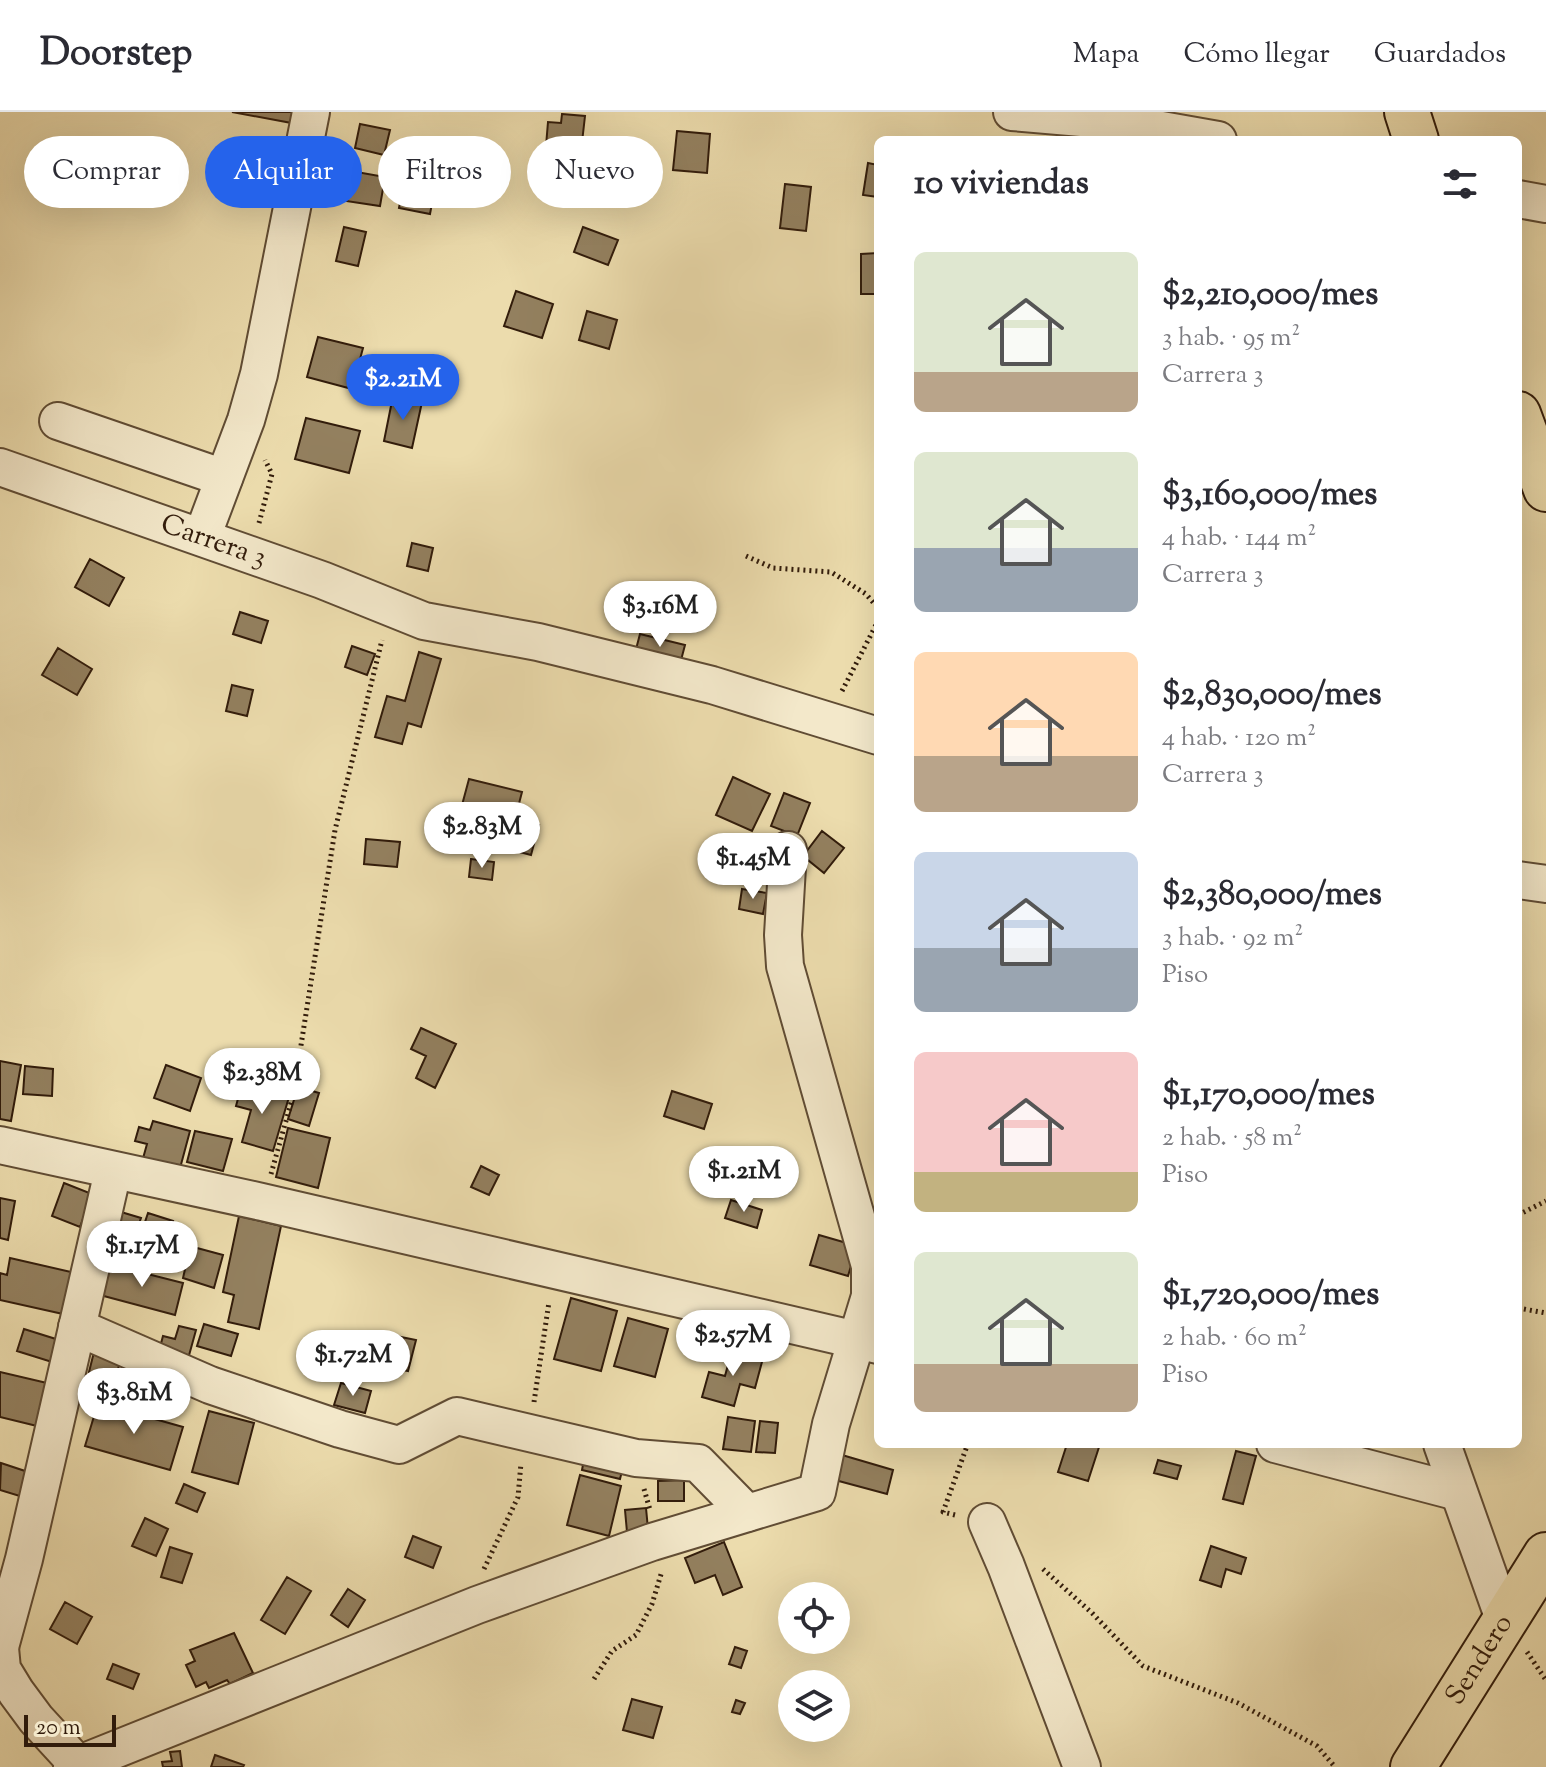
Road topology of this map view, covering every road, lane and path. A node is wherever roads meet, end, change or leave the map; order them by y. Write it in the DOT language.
graph roads {
  1 [pos="311,112"];
  2 [pos="1012,112"];
  3 [pos="1407,112"];
  4 [pos="1195,136"];
  5 [pos="1415,136"];
  6 [pos="1522,200"];
  7 [pos="1546,204"];
  8 [pos="246,420"];
  9 [pos="58,421"];
  10 [pos="1522,425"];
  11 [pos="0,467"];
  12 [pos="224,478"];
  13 [pos="1546,489"];
  14 [pos="202,537"];
  15 [pos="249,554"];
  16 [pos="746,556"];
  17 [pos="874,603"];
  18 [pos="388,607"];
  19 [pos="874,629"];
  20 [pos="826,720"];
  21 [pos="874,735"];
  22 [pos="788,850"];
  23 [pos="1522,881"];
  24 [pos="1546,884"];
  25 [pos="0,1145"];
  26 [pos="113,1171"];
  27 [pos="1546,1201"];
  28 [pos="262,1202"];
  29 [pos="1522,1213"];
  30 [pos="1522,1309"];
  31 [pos="1546,1313"];
  32 [pos="77,1327"];
  33 [pos="868,1342"];
  34 [pos="966,1448"];
  35 [pos="1290,1448"];
  36 [pos="1443,1448"];
  37 [pos="636,1458"];
  38 [pos="1458,1492"];
  39 [pos="747,1513"];
  40 [pos="987,1522"];
  41 [pos="652,1542"];
  42 [pos="1546,1555"];
  43 [pos="1037,1564"];
  44 [pos="1505,1622"];
  45 [pos="0,1648"];
  46 [pos="594,1679"];
  47 [pos="77,1766"];
  48 [pos="1082,1767"];
  49 [pos="1335,1767"];
  50 [pos="1413,1767"];
  1 -- 8 [label="street"];
  2 -- 4 [label="street"];
  3 -- 5 [label="main road"];
  6 -- 7 [label="street"];
  8 -- 12 [label="street"];
  8 -- 15 [label="path"];
  9 -- 12 [label="street"];
  10 -- 13 [label="main road"];
  11 -- 14 [label="street, Carrera 3"];
  12 -- 14 [label="street"];
  14 -- 15 [label="street, Carrera 3"];
  15 -- 18 [label="street, Carrera 3"];
  16 -- 17 [label="path"];
  18 -- 20 [label="street, Carrera 3"];
  18 -- 28 [label="path"];
  19 -- 20 [label="path"];
  20 -- 21 [label="street, Carrera 3"];
  22 -- 33 [label="street"];
  23 -- 24 [label="street"];
  25 -- 26 [label="street"];
  26 -- 28 [label="street"];
  26 -- 32 [label="street"];
  27 -- 29 [label="path"];
  28 -- 33 [label="street"];
  30 -- 31 [label="path"];
  32 -- 37 [label="street"];
  32 -- 45 [label="street"];
  33 -- 39 [label="street"];
  34 -- 40 [label="path"];
  35 -- 38 [label="street"];
  36 -- 38 [label="street"];
  37 -- 39 [label="street"];
  37 -- 41 [label="path"];
  38 -- 44 [label="street"];
  39 -- 41 [label="street"];
  40 -- 48 [label="street"];
  41 -- 46 [label="path"];
  41 -- 47 [label="street"];
  42 -- 44 [label="main road, Sendero"];
  43 -- 49 [label="path"];
  44 -- 50 [label="main road, Sendero"];
  45 -- 47 [label="street"];
}
